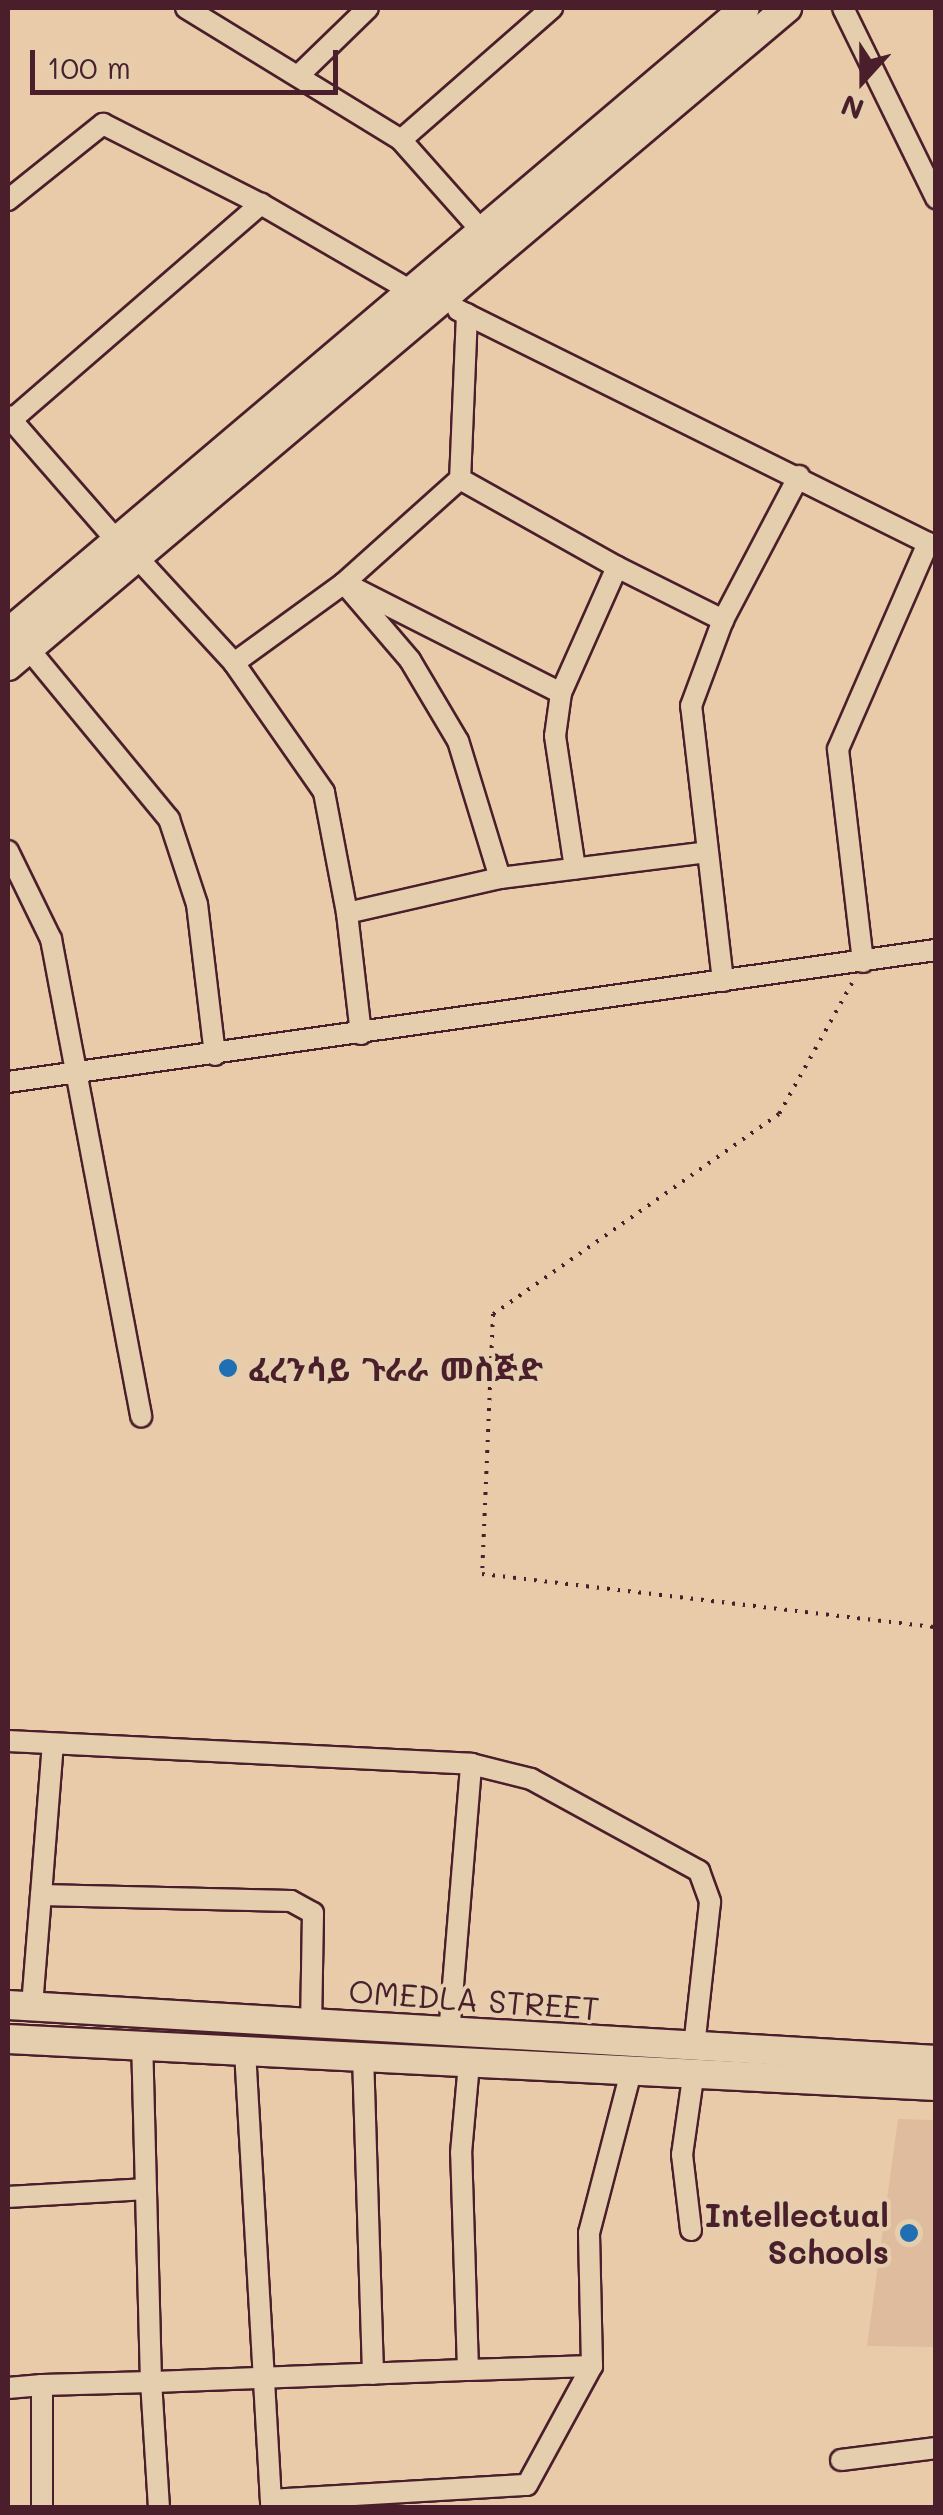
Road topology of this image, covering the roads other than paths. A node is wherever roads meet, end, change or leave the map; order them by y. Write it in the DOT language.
graph roads {
  1 [pos="186,8"];
  2 [pos="368,8"];
  3 [pos="552,8"];
  4 [pos="745,8"];
  5 [pos="786,8"];
  6 [pos="843,8"];
  7 [pos="299,75"];
  8 [pos="400,140"];
  9 [pos="936,198"];
  10 [pos="8,200"];
  11 [pos="261,204"];
  12 [pos="480,228"];
  13 [pos="441,260"];
  14 [pos="462,280"];
  15 [pos="406,288"];
  16 [pos="436,302"];
  17 [pos="467,314"];
  18 [pos="9,420"];
  19 [pos="800,476"];
  20 [pos="460,479"];
  21 [pos="932,545"];
  22 [pos="124,546"];
  23 [pos="617,568"];
  24 [pos="344,583"];
  25 [pos="723,620"];
  26 [pos="14,649"];
  27 [pos="234,663"];
  28 [pos="561,693"];
  29 [pos="8,850"];
  30 [pos="701,853"];
  31 [pos="574,868"];
  32 [pos="500,878"];
  33 [pos="347,913"];
  34 [pos="936,950"];
  35 [pos="863,962"];
  36 [pos="722,981"];
  37 [pos="361,1034"];
  38 [pos="215,1055"];
  39 [pos="78,1069"];
  40 [pos="8,1082"];
  41 [pos="140,1417"];
  42 [pos="8,1741"];
  43 [pos="53,1744"];
  44 [pos="471,1764"];
  45 [pos="41,1895"];
  46 [pos="20,2005"];
  47 [pos="311,2024"];
  48 [pos="449,2034"];
  49 [pos="8,2039"];
  50 [pos="142,2047"];
  51 [pos="694,2047"];
  52 [pos="245,2051"];
  53 [pos="363,2055"];
  54 [pos="936,2060"];
  55 [pos="469,2062"];
  56 [pos="630,2076"];
  57 [pos="693,2078"];
  58 [pos="936,2086"];
  59 [pos="146,2189"];
  60 [pos="8,2197"];
  61 [pos="691,2230"];
  62 [pos="592,2366"];
  63 [pos="468,2370"];
  64 [pos="374,2374"];
  65 [pos="265,2381"];
  66 [pos="151,2382"];
  67 [pos="42,2385"];
  68 [pos="8,2388"];
  69 [pos="936,2448"];
  70 [pos="841,2460"];
  71 [pos="271,2504"];
  72 [pos="42,2508"];
  73 [pos="159,2508"];
  1 -- 7 [label="street"];
  2 -- 7 [label="street"];
  3 -- 8 [label="street"];
  4 -- 12 [label="street"];
  5 -- 14 [label="street"];
  6 -- 9 [label="street"];
  7 -- 8 [label="street"];
  8 -- 12 [label="street"];
  10 -- 11 [label="street"];
  11 -- 15 [label="street"];
  11 -- 18 [label="street"];
  12 -- 13 [label="street"];
  13 -- 14 [label="street"];
  13 -- 15 [label="street"];
  14 -- 16 [label="street"];
  15 -- 22 [label="street"];
  16 -- 17 [label="street"];
  16 -- 22 [label="street"];
  17 -- 19 [label="street"];
  17 -- 20 [label="street"];
  18 -- 22 [label="street"];
  19 -- 21 [label="street"];
  19 -- 25 [label="street"];
  20 -- 23 [label="street"];
  20 -- 24 [label="street"];
  21 -- 35 [label="street"];
  22 -- 26 [label="street"];
  22 -- 27 [label="street"];
  23 -- 25 [label="street"];
  23 -- 28 [label="street"];
  24 -- 27 [label="street"];
  24 -- 28 [label="street"];
  24 -- 32 [label="street"];
  25 -- 30 [label="street"];
  26 -- 38 [label="street"];
  27 -- 33 [label="street"];
  28 -- 31 [label="street"];
  29 -- 39 [label="street"];
  30 -- 31 [label="street"];
  30 -- 36 [label="street"];
  31 -- 32 [label="street"];
  32 -- 33 [label="street"];
  33 -- 37 [label="street"];
  34 -- 35 [label="street"];
  35 -- 36 [label="street"];
  36 -- 37 [label="street"];
  37 -- 38 [label="street"];
  38 -- 39 [label="street"];
  39 -- 40 [label="street"];
  39 -- 41 [label="street"];
  42 -- 43 [label="street"];
  43 -- 44 [label="street"];
  43 -- 45 [label="street"];
  44 -- 48 [label="street"];
  44 -- 51 [label="street"];
  45 -- 46 [label="street"];
  45 -- 47 [label="street"];
  46 -- 47 [label="street, OMEDLA STREET"];
  47 -- 48 [label="street, OMEDLA STREET"];
  48 -- 51 [label="street, OMEDLA STREET"];
  49 -- 50 [label="street, OMEDLA STREET"];
  50 -- 52 [label="street, OMEDLA STREET"];
  50 -- 59 [label="street"];
  51 -- 54 [label="street, OMEDLA STREET"];
  52 -- 53 [label="street, OMEDLA STREET"];
  52 -- 65 [label="street"];
  53 -- 55 [label="street, OMEDLA STREET"];
  53 -- 64 [label="street"];
  55 -- 56 [label="street, OMEDLA STREET"];
  55 -- 63 [label="street"];
  56 -- 57 [label="street, OMEDLA STREET"];
  56 -- 62 [label="street"];
  57 -- 58 [label="street, OMEDLA STREET"];
  57 -- 61 [label="street"];
  59 -- 60 [label="street"];
  59 -- 66 [label="street"];
  62 -- 63 [label="street"];
  62 -- 71 [label="street"];
  63 -- 64 [label="street"];
  64 -- 65 [label="street"];
  65 -- 66 [label="street"];
  65 -- 71 [label="street"];
  66 -- 67 [label="street"];
  66 -- 73 [label="street"];
  67 -- 68 [label="street"];
  67 -- 72 [label="street"];
  69 -- 70 [label="street"];
}
